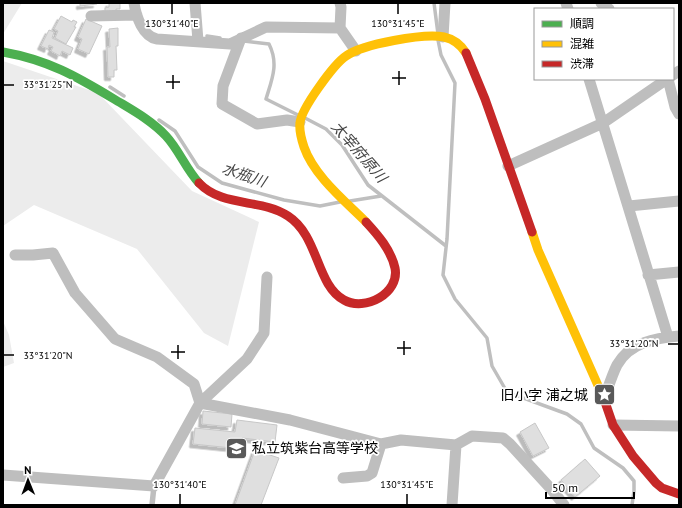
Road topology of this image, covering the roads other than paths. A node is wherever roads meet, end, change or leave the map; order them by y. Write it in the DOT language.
graph roads {
  1 [pos="134,3"];
  2 [pos="195,3"];
  3 [pos="340,3"];
  4 [pos="445,3"];
  5 [pos="137,15"];
  6 [pos="91,16"];
  7 [pos="340,28"];
  8 [pos="443,37"];
  9 [pos="241,38"];
  10 [pos="198,41"];
  11 [pos="356,51"];
  12 [pos="6,52"];
  13 [pos="589,80"];
  14 [pos="666,80"];
  15 [pos="667,80"];
  16 [pos="679,114"];
  17 [pos="300,122"];
  18 [pos="603,123"];
  19 [pos="508,166"];
  20 [pos="679,201"];
  21 [pos="628,206"];
  22 [pos="15,255"];
  23 [pos="679,272"];
  24 [pos="648,275"];
  25 [pos="267,277"];
  26 [pos="674,337"];
  27 [pos="604,399"];
  28 [pos="200,402"];
  29 [pos="613,425"];
  30 [pos="679,426"];
  31 [pos="381,444"];
  32 [pos="456,445"];
  33 [pos="3,476"];
  34 [pos="343,478"];
  35 [pos="154,486"];
  36 [pos="679,494"];
  37 [pos="152,505"];
  38 [pos="452,505"];
  39 [pos="564,505"];
  1 -- 5 [label="street"];
  2 -- 10 [label="street"];
  3 -- 7 [label="street"];
  4 -- 8 [label="street"];
  5 -- 6 [label="street"];
  5 -- 10 [label="street"];
  7 -- 9 [label="street"];
  7 -- 11 [label="street"];
  8 -- 11 [label="street"];
  8 -- 19 [label="street"];
  9 -- 10 [label="street"];
  9 -- 17 [label="street"];
  11 -- 17 [label="street"];
  12 -- 17 [label="street"];
  13 -- 18 [label="street"];
  14 -- 18 [label="street"];
  15 -- 16 [label="street"];
  18 -- 19 [label="street"];
  18 -- 21 [label="street"];
  19 -- 27 [label="street"];
  20 -- 21 [label="street"];
  21 -- 24 [label="street"];
  22 -- 28 [label="street"];
  23 -- 24 [label="street"];
  24 -- 26 [label="street"];
  25 -- 28 [label="street"];
  26 -- 27 [label="street"];
  27 -- 29 [label="street"];
  28 -- 31 [label="street"];
  28 -- 35 [label="street"];
  29 -- 30 [label="street"];
  29 -- 36 [label="street"];
  31 -- 32 [label="street"];
  31 -- 34 [label="street"];
  32 -- 38 [label="street"];
  32 -- 39 [label="street"];
  33 -- 35 [label="street"];
  35 -- 37 [label="lane"];
}
